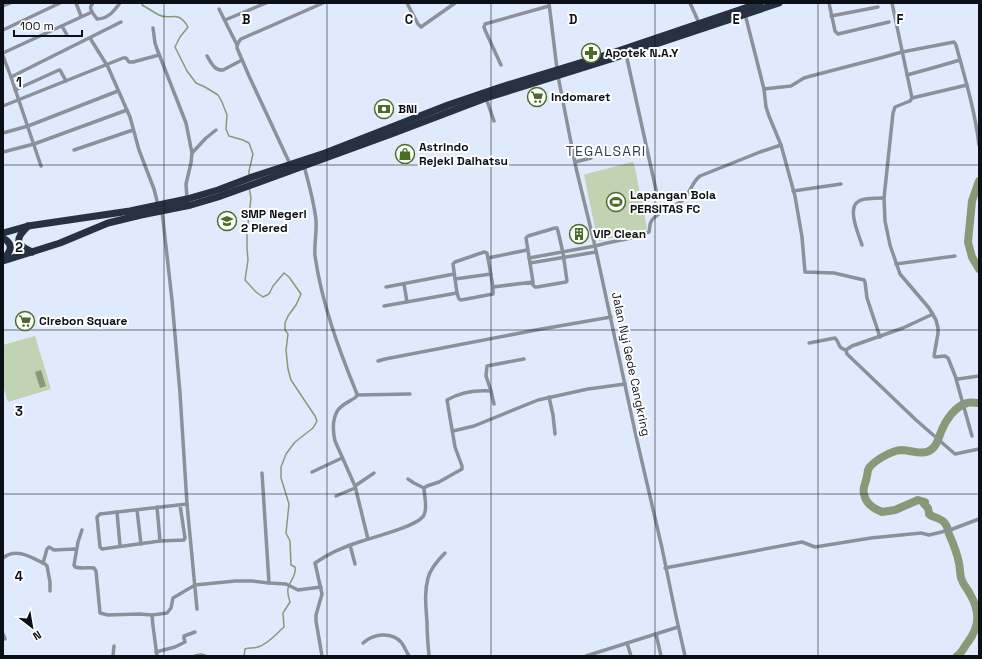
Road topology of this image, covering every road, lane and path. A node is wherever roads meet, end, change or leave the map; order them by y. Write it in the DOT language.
graph roads {
  1 [pos="10,3"];
  2 [pos="60,3"];
  3 [pos="76,3"];
  4 [pos="93,3"];
  5 [pos="120,3"];
  6 [pos="266,3"];
  7 [pos="310,3"];
  8 [pos="323,3"];
  9 [pos="407,3"];
  10 [pos="455,3"];
  11 [pos="690,3"];
  12 [pos="779,3"];
  13 [pos="829,3"];
  14 [pos="892,3"];
  15 [pos="549,4"];
  16 [pos="760,4"];
  17 [pos="3,6"];
  18 [pos="878,7"];
  19 [pos="219,8"];
  20 [pos="312,8"];
  21 [pos="92,12"];
  22 [pos="745,14"];
  23 [pos="82,16"];
  24 [pos="831,16"];
  25 [pos="225,20"];
  26 [pos="122,22"];
  27 [pos="889,22"];
  28 [pos="698,23"];
  29 [pos="62,26"];
  30 [pos="153,28"];
  31 [pos="3,30"];
  32 [pos="67,35"];
  33 [pos="90,38"];
  34 [pos="237,45"];
  35 [pos="902,52"];
  36 [pos="3,53"];
  37 [pos="626,54"];
  38 [pos="159,55"];
  39 [pos="3,56"];
  40 [pos="207,56"];
  41 [pos="242,60"];
  42 [pos="960,60"];
  43 [pos="107,64"];
  44 [pos="501,65"];
  45 [pos="557,73"];
  46 [pos="907,75"];
  47 [pos="11,77"];
  48 [pos="66,81"];
  49 [pos="967,85"];
  50 [pos="764,89"];
  51 [pos="15,90"];
  52 [pos="118,91"];
  53 [pos="486,98"];
  54 [pos="912,98"];
  55 [pos="19,100"];
  56 [pos="3,106"];
  57 [pos="127,110"];
  58 [pos="494,121"];
  59 [pos="28,126"];
  60 [pos="397,129"];
  61 [pos="133,130"];
  62 [pos="216,130"];
  63 [pos="3,133"];
  64 [pos="34,144"];
  65 [pos="979,145"];
  66 [pos="781,146"];
  67 [pos="74,150"];
  68 [pos="3,152"];
  69 [pos="192,153"];
  70 [pos="591,158"];
  71 [pos="575,162"];
  72 [pos="290,164"];
  73 [pos="42,166"];
  74 [pos="304,166"];
  75 [pos="254,180"];
  76 [pos="243,184"];
  77 [pos="841,184"];
  78 [pos="793,191"];
  79 [pos="187,198"];
  80 [pos="884,198"];
  81 [pos="658,199"];
  82 [pos="160,208"];
  83 [pos="28,226"];
  84 [pos="3,234"];
  85 [pos="3,238"];
  86 [pos="862,245"];
  87 [pos="595,246"];
  88 [pos="527,250"];
  89 [pos="578,250"];
  90 [pos="32,252"];
  91 [pos="596,252"];
  92 [pos="563,253"];
  93 [pos="579,255"];
  94 [pos="955,256"];
  95 [pos="488,258"];
  96 [pos="529,258"];
  97 [pos="564,258"];
  98 [pos="3,260"];
  99 [pos="530,263"];
  100 [pos="896,264"];
  101 [pos="491,274"];
  102 [pos="455,277"];
  103 [pos="533,282"];
  104 [pos="404,284"];
  105 [pos="386,287"];
  106 [pos="493,287"];
  107 [pos="457,293"];
  108 [pos="407,302"];
  109 [pos="384,306"];
  110 [pos="933,314"];
  111 [pos="611,317"];
  112 [pos="880,337"];
  113 [pos="809,343"];
  114 [pos="846,350"];
  115 [pos="524,359"];
  116 [pos="378,361"];
  117 [pos="979,376"];
  118 [pos="956,378"];
  119 [pos="625,384"];
  120 [pos="491,391"];
  121 [pos="410,394"];
  122 [pos="358,395"];
  123 [pos="549,398"];
  124 [pos="494,404"];
  125 [pos="453,431"];
  126 [pos="555,434"];
  127 [pos="972,436"];
  128 [pos="979,449"];
  129 [pos="342,458"];
  130 [pos="312,472"];
  131 [pos="262,473"];
  132 [pos="374,473"];
  133 [pos="408,479"];
  134 [pos="355,487"];
  135 [pos="424,488"];
  136 [pos="336,496"];
  137 [pos="187,504"];
  138 [pos="180,505"];
  139 [pos="157,507"];
  140 [pos="137,510"];
  141 [pos="117,512"];
  142 [pos="979,519"];
  143 [pos="82,530"];
  144 [pos="368,539"];
  145 [pos="160,541"];
  146 [pos="141,544"];
  147 [pos="350,545"];
  148 [pos="120,546"];
  149 [pos="76,550"];
  150 [pos="445,553"];
  151 [pos="3,558"];
  152 [pos="43,563"];
  153 [pos="355,564"];
  154 [pos="666,568"];
  155 [pos="269,583"];
  156 [pos="195,585"];
  157 [pos="321,587"];
  158 [pos="50,591"];
  159 [pos="198,609"];
  160 [pos="152,615"];
  161 [pos="678,627"];
  162 [pos="195,632"];
  163 [pos="3,634"];
  164 [pos="656,634"];
  165 [pos="5,639"];
  166 [pos="363,643"];
  167 [pos="627,643"];
  168 [pos="114,646"];
  169 [pos="156,654"];
  170 [pos="601,654"];
  171 [pos="113,656"];
  172 [pos="195,656"];
  173 [pos="205,656"];
  174 [pos="322,656"];
  175 [pos="409,656"];
  176 [pos="429,656"];
  177 [pos="586,656"];
  178 [pos="631,656"];
  179 [pos="661,656"];
  180 [pos="685,656"];
  1 -- 17 [label="street"];
  2 -- 31 [label="street"];
  3 -- 23 [label="street"];
  4 -- 21 [label="street"];
  5 -- 21 [label="street"];
  6 -- 25 [label="street"];
  7 -- 20 [label="street"];
  8 -- 20 [label="street"];
  9 -- 10 [label="street"];
  11 -- 28 [label="street"];
  12 -- 16 [label="highway"];
  13 -- 24 [label="street"];
  14 -- 35 [label="street"];
  15 -- 44 [label="street"];
  15 -- 45 [label="street, Jalan Nyi Gede Cangkring"];
  16 -- 22 [label="highway"];
  16 -- 28 [label="highway"];
  18 -- 24 [label="street"];
  19 -- 25 [label="street"];
  20 -- 34 [label="street"];
  21 -- 23 [label="street"];
  22 -- 37 [label="highway"];
  22 -- 50 [label="street"];
  23 -- 29 [label="street"];
  24 -- 27 [label="street"];
  25 -- 34 [label="street"];
  26 -- 33 [label="street"];
  28 -- 45 [label="highway"];
  29 -- 32 [label="street"];
  29 -- 36 [label="street"];
  30 -- 38 [label="street"];
  33 -- 43 [label="street"];
  33 -- 47 [label="street"];
  34 -- 41 [label="street"];
  35 -- 42 [label="street"];
  35 -- 46 [label="street"];
  35 -- 50 [label="street"];
  37 -- 45 [label="highway"];
  37 -- 81 [label="street"];
  38 -- 43 [label="street"];
  38 -- 69 [label="street"];
  39 -- 47 [label="street"];
  40 -- 41 [label="street"];
  41 -- 72 [label="street"];
  42 -- 46 [label="street"];
  42 -- 49 [label="street"];
  43 -- 48 [label="street"];
  43 -- 52 [label="street"];
  45 -- 53 [label="highway"];
  45 -- 60 [label="highway"];
  45 -- 71 [label="street, Jalan Nyi Gede Cangkring"];
  46 -- 54 [label="street"];
  47 -- 51 [label="street"];
  48 -- 51 [label="street"];
  48 -- 55 [label="street"];
  49 -- 54 [label="street"];
  49 -- 65 [label="street"];
  50 -- 66 [label="street"];
  51 -- 55 [label="street"];
  52 -- 57 [label="street"];
  52 -- 59 [label="street"];
  53 -- 58 [label="street"];
  53 -- 60 [label="highway"];
  54 -- 80 [label="street"];
  55 -- 56 [label="street"];
  55 -- 59 [label="street"];
  57 -- 61 [label="street"];
  57 -- 64 [label="street"];
  59 -- 63 [label="street"];
  59 -- 64 [label="street"];
  60 -- 72 [label="highway"];
  60 -- 74 [label="highway"];
  61 -- 67 [label="street"];
  61 -- 82 [label="street"];
  62 -- 69 [label="street"];
  64 -- 68 [label="street"];
  64 -- 73 [label="street"];
  66 -- 78 [label="street"];
  66 -- 87 [label="street"];
  69 -- 79 [label="street"];
  70 -- 71 [label="street"];
  71 -- 87 [label="street, Jalan Nyi Gede Cangkring"];
  72 -- 75 [label="highway"];
  74 -- 75 [label="highway"];
  74 -- 122 [label="street"];
  75 -- 76 [label="highway"];
  76 -- 79 [label="highway"];
  76 -- 82 [label="highway"];
  77 -- 78 [label="street"];
  78 -- 112 [label="street"];
  79 -- 82 [label="highway"];
  80 -- 86 [label="street"];
  80 -- 100 [label="street"];
  82 -- 83 [label="highway"];
  82 -- 90 [label="highway"];
  82 -- 137 [label="street"];
  83 -- 84 [label="highway"];
  83 -- 90 [label="highway"];
  85 -- 98 [label="highway"];
  87 -- 89 [label="street"];
  87 -- 91 [label="street, Jalan Nyi Gede Cangkring"];
  88 -- 92 [label="street"];
  88 -- 95 [label="street"];
  88 -- 96 [label="street"];
  89 -- 92 [label="street"];
  89 -- 93 [label="street"];
  90 -- 98 [label="highway"];
  91 -- 93 [label="street"];
  91 -- 111 [label="street, Jalan Nyi Gede Cangkring"];
  92 -- 96 [label="street"];
  92 -- 97 [label="street"];
  93 -- 97 [label="street"];
  94 -- 100 [label="street"];
  95 -- 101 [label="street"];
  95 -- 102 [label="street"];
  96 -- 99 [label="street"];
  97 -- 99 [label="street"];
  97 -- 103 [label="street"];
  99 -- 103 [label="street"];
  100 -- 110 [label="street"];
  101 -- 102 [label="street"];
  101 -- 106 [label="street"];
  102 -- 104 [label="street"];
  102 -- 107 [label="street"];
  103 -- 106 [label="street"];
  104 -- 105 [label="street"];
  104 -- 108 [label="street"];
  106 -- 107 [label="street"];
  107 -- 108 [label="street"];
  108 -- 109 [label="street"];
  110 -- 112 [label="street"];
  110 -- 118 [label="street"];
  111 -- 116 [label="street"];
  111 -- 119 [label="street, Jalan Nyi Gede Cangkring"];
  112 -- 114 [label="street"];
  113 -- 114 [label="street"];
  114 -- 128 [label="street"];
  115 -- 120 [label="street"];
  117 -- 118 [label="street"];
  118 -- 127 [label="street"];
  119 -- 123 [label="street"];
  119 -- 154 [label="street, Jalan Nyi Gede Cangkring"];
  120 -- 124 [label="street"];
  120 -- 125 [label="street"];
  121 -- 122 [label="street"];
  122 -- 129 [label="street"];
  123 -- 125 [label="street"];
  123 -- 126 [label="street"];
  125 -- 135 [label="street"];
  129 -- 130 [label="street"];
  129 -- 134 [label="street"];
  131 -- 155 [label="street"];
  132 -- 134 [label="street"];
  133 -- 135 [label="street"];
  134 -- 136 [label="street"];
  134 -- 144 [label="street"];
  135 -- 144 [label="street"];
  137 -- 138 [label="street"];
  137 -- 156 [label="street"];
  138 -- 139 [label="street"];
  138 -- 145 [label="street"];
  139 -- 140 [label="street"];
  139 -- 145 [label="street"];
  140 -- 141 [label="street"];
  140 -- 146 [label="street"];
  141 -- 148 [label="street"];
  141 -- 148 [label="street"];
  142 -- 154 [label="street"];
  143 -- 149 [label="street"];
  144 -- 147 [label="street"];
  145 -- 146 [label="street"];
  146 -- 148 [label="street"];
  147 -- 153 [label="street"];
  147 -- 157 [label="street"];
  149 -- 152 [label="street"];
  149 -- 160 [label="street"];
  150 -- 176 [label="street"];
  151 -- 152 [label="street"];
  152 -- 158 [label="street"];
  154 -- 161 [label="street, Jalan Nyi Gede Cangkring"];
  155 -- 156 [label="street"];
  155 -- 157 [label="street"];
  156 -- 159 [label="street"];
  156 -- 160 [label="street"];
  157 -- 174 [label="street"];
  160 -- 169 [label="street"];
  161 -- 164 [label="street"];
  161 -- 180 [label="street, Jalan Nyi Gede Cangkring"];
  162 -- 169 [label="street"];
  163 -- 165 [label="street"];
  164 -- 167 [label="street"];
  164 -- 179 [label="street"];
  166 -- 175 [label="street"];
  167 -- 170 [label="street"];
  167 -- 178 [label="street"];
  168 -- 171 [label="street"];
  170 -- 177 [label="street"];
  172 -- 173 [label="street"];
}
